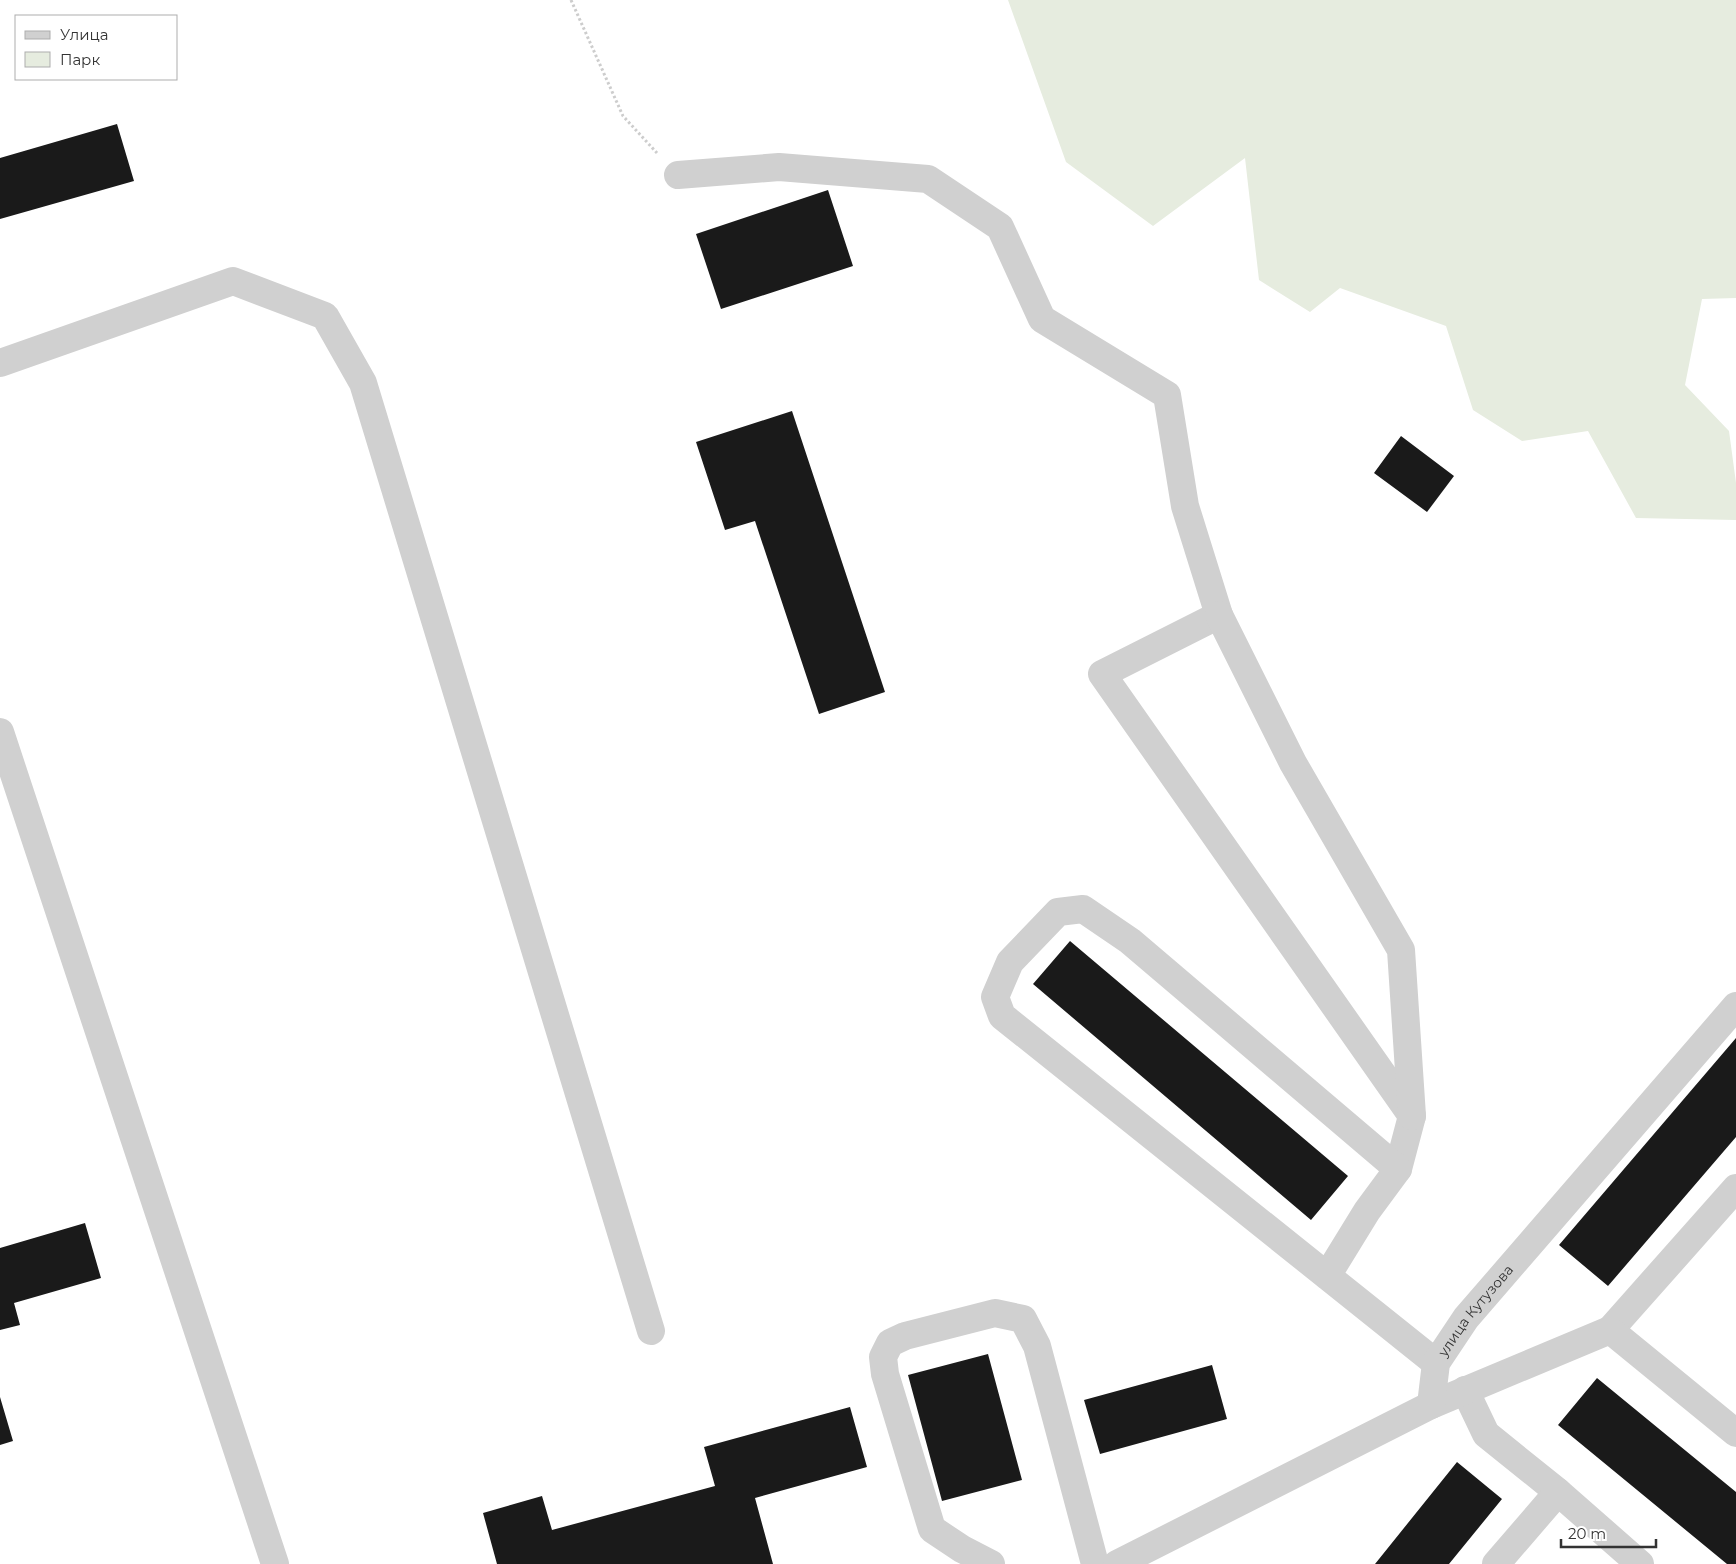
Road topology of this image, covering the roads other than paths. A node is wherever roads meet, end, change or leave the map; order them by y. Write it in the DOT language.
graph roads {
  1 [pos="678,175"];
  2 [pos="0,363"];
  3 [pos="1219,615"];
  4 [pos="0,732"];
  5 [pos="1736,1006"];
  6 [pos="1412,1116"];
  7 [pos="1398,1169"];
  8 [pos="1736,1188"];
  9 [pos="1327,1276"];
  10 [pos="1610,1330"];
  11 [pos="651,1331"];
  12 [pos="1436,1363"];
  13 [pos="1465,1390"];
  14 [pos="1431,1405"];
  15 [pos="1736,1433"];
  16 [pos="1558,1492"];
  17 [pos="272,1555"];
  18 [pos="1628,1560"];
  19 [pos="991,1564"];
  20 [pos="1095,1564"];
  21 [pos="1117,1564"];
  22 [pos="1496,1564"];
  1 -- 3 [label="street"];
  2 -- 11 [label="street"];
  3 -- 6 [label="street"];
  3 -- 6 [label="street"];
  4 -- 17 [label="street"];
  5 -- 12 [label="street, улица Кутузова"];
  6 -- 7 [label="street"];
  7 -- 9 [label="street"];
  7 -- 9 [label="street"];
  8 -- 10 [label="street"];
  9 -- 12 [label="street"];
  10 -- 13 [label="street"];
  10 -- 15 [label="street"];
  12 -- 14 [label="street, улица Кутузова"];
  13 -- 14 [label="street"];
  13 -- 16 [label="street"];
  14 -- 21 [label="street"];
  16 -- 18 [label="street"];
  16 -- 22 [label="street"];
  19 -- 20 [label="street"];
}
